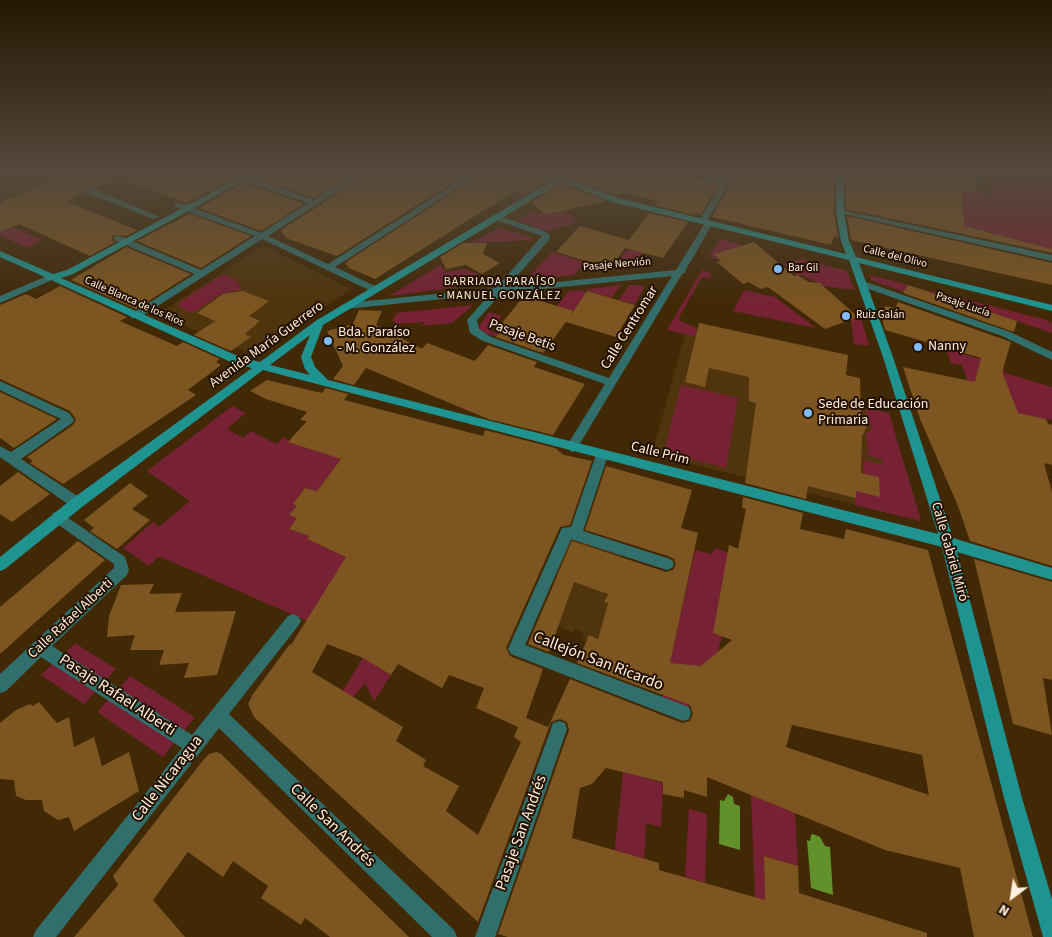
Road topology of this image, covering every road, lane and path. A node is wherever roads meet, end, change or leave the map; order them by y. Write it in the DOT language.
graph roads {
  1 [pos="155,218"];
  2 [pos="172,218"];
  3 [pos="212,218"];
  4 [pos="291,218"];
  5 [pos="408,218"];
  6 [pos="495,218"];
  7 [pos="498,218"];
  8 [pos="689,218"];
  9 [pos="708,218"];
  10 [pos="841,218"];
  11 [pos="870,218"];
  12 [pos="706,222"];
  13 [pos="262,236"];
  14 [pos="117,238"];
  15 [pos="127,242"];
  16 [pos="0,254"];
  17 [pos="852,258"];
  18 [pos="1052,258"];
  19 [pos="329,268"];
  20 [pos="681,272"];
  21 [pos="202,274"];
  22 [pos="49,278"];
  23 [pos="863,284"];
  24 [pos="374,289"];
  25 [pos="500,289"];
  26 [pos="0,300"];
  27 [pos="346,306"];
  28 [pos="1052,308"];
  29 [pos="135,316"];
  30 [pos="321,322"];
  31 [pos="1052,356"];
  32 [pos="260,367"];
  33 [pos="612,383"];
  34 [pos="329,384"];
  35 [pos="0,385"];
  36 [pos="572,447"];
  37 [pos="602,454"];
  38 [pos="6,455"];
  39 [pos="77,503"];
  40 [pos="58,518"];
  41 [pos="575,534"];
  42 [pos="948,543"];
  43 [pos="666,564"];
  44 [pos="0,565"];
  45 [pos="1052,574"];
  46 [pos="293,621"];
  47 [pos="40,647"];
  48 [pos="0,685"];
  49 [pos="682,713"];
  50 [pos="218,716"];
  51 [pos="559,729"];
  52 [pos="194,746"];
  53 [pos="1052,933"];
  54 [pos="43,937"];
  55 [pos="447,937"];
  56 [pos="485,937"];
  1 -- 14 [label="main road"];
  2 -- 15 [label="main road"];
  3 -- 13 [label="street"];
  4 -- 13 [label="street"];
  5 -- 19 [label="street"];
  6 -- 24 [label="main road, Avenida María Guerrero"];
  7 -- 25 [label="street"];
  8 -- 12 [label="main road, Calle del Olivo"];
  9 -- 12 [label="street, Calle Centromar"];
  10 -- 17 [label="main road, Calle Gabriel Miró"];
  11 -- 18 [label="street"];
  12 -- 17 [label="main road, Calle del Olivo"];
  12 -- 20 [label="street, Calle Centromar"];
  13 -- 19 [label="street"];
  13 -- 21 [label="street"];
  14 -- 15 [label="street"];
  14 -- 22 [label="main road"];
  15 -- 21 [label="street"];
  15 -- 22 [label="main road"];
  16 -- 22 [label="main road, Calle Blanca de los Ríos"];
  17 -- 23 [label="main road, Calle Gabriel Miró"];
  17 -- 28 [label="main road, Calle del Olivo"];
  19 -- 24 [label="street"];
  20 -- 25 [label="street, Pasaje Nervión"];
  20 -- 33 [label="street, Calle Centromar"];
  21 -- 29 [label="street"];
  22 -- 26 [label="street"];
  22 -- 29 [label="main road, Calle Blanca de los Ríos"];
  23 -- 31 [label="street, Pasaje Lucía"];
  23 -- 42 [label="main road, Calle Gabriel Miró"];
  24 -- 27 [label="main road, Avenida María Guerrero"];
  25 -- 27 [label="street, Pasaje Nervión"];
  25 -- 33 [label="street, Pasaje Betis"];
  27 -- 30 [label="main road, Avenida María Guerrero"];
  29 -- 32 [label="main road, Calle Blanca de los Ríos"];
  30 -- 32 [label="main road, Avenida María Guerrero"];
  30 -- 34 [label="main road"];
  32 -- 34 [label="main road, Calle Prim"];
  32 -- 39 [label="main road, Avenida María Guerrero"];
  33 -- 36 [label="street, Calle Centromar"];
  34 -- 36 [label="main road, Calle Prim"];
  35 -- 38 [label="street"];
  36 -- 37 [label="main road, Calle Prim"];
  37 -- 41 [label="street, Callejón San Ricardo"];
  37 -- 42 [label="main road, Calle Prim"];
  38 -- 39 [label="street"];
  39 -- 40 [label="main road, Avenida María Guerrero"];
  40 -- 44 [label="main road, Avenida María Guerrero"];
  40 -- 47 [label="street, Calle Rafael Alberti"];
  41 -- 43 [label="street"];
  41 -- 49 [label="street, Callejón San Ricardo"];
  42 -- 45 [label="main road, Calle Prim"];
  42 -- 53 [label="main road, Calle Gabriel Miró"];
  46 -- 50 [label="street, Calle Nicaragua"];
  47 -- 48 [label="street, Calle Rafael Alberti"];
  47 -- 52 [label="street, Pasaje Rafael Alberti"];
  50 -- 52 [label="street, Calle Nicaragua"];
  50 -- 55 [label="street, Calle San Andrés"];
  51 -- 56 [label="street, Pasaje San Andrés"];
  52 -- 54 [label="street, Calle Nicaragua"];
}
